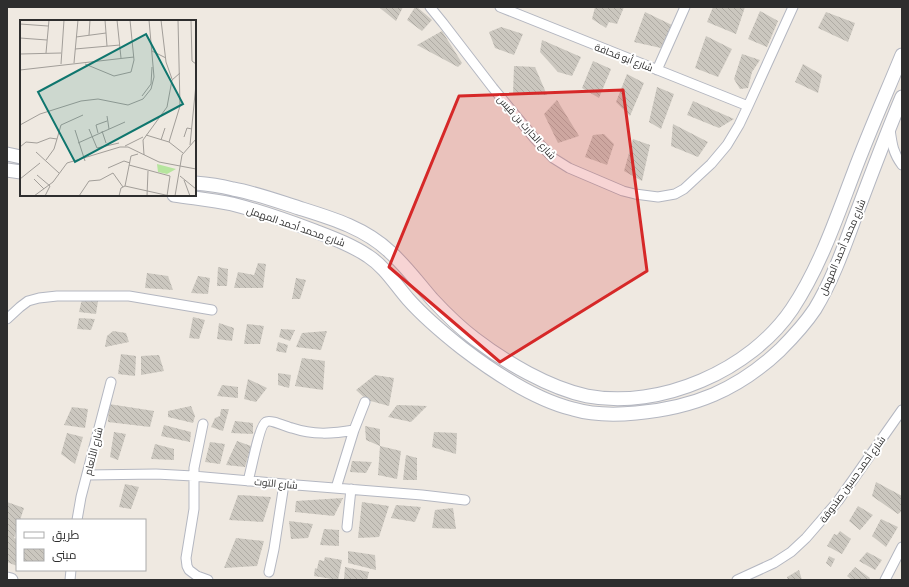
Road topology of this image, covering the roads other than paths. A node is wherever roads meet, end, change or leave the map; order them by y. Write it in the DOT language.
graph roads {
  1 [pos="430,7"];
  2 [pos="500,7"];
  3 [pos="685,7"];
  4 [pos="793,7"];
  5 [pos="902,55"];
  6 [pos="657,70"];
  7 [pos="902,97"];
  8 [pos="748,106"];
  9 [pos="889,127"];
  10 [pos="7,154"];
  11 [pos="20,157"];
  12 [pos="902,165"];
  13 [pos="7,170"];
  14 [pos="20,172"];
  15 [pos="196,183"];
  16 [pos="181,196"];
  17 [pos="212,310"];
  18 [pos="7,319"];
  19 [pos="111,382"];
  20 [pos="365,402"];
  21 [pos="902,410"];
  22 [pos="203,424"];
  23 [pos="354,430"];
  24 [pos="88,475"];
  25 [pos="193,476"];
  26 [pos="248,481"];
  27 [pos="284,484"];
  28 [pos="336,488"];
  29 [pos="351,489"];
  30 [pos="465,500"];
  31 [pos="77,519"];
  32 [pos="347,527"];
  33 [pos="902,547"];
  34 [pos="269,572"];
  35 [pos="7,578"];
  36 [pos="11,580"];
  37 [pos="208,580"];
  38 [pos="737,580"];
  39 [pos="885,580"];
  1 -- 8 [label="street, شارع الحارث بن قيس"];
  2 -- 6 [label="street, شارع أبو قحافة"];
  3 -- 6 [label="street"];
  4 -- 8 [label="street, شارع الحارث بن قيس"];
  5 -- 15 [label="main road, شارع محمد أحمد المهمل"];
  6 -- 8 [label="street, شارع أبو قحافة"];
  7 -- 9 [label="main road, شارع محمد أحمد المهمل"];
  9 -- 12 [label="street"];
  9 -- 16 [label="main road, شارع محمد أحمد المهمل"];
  10 -- 11 [label="main road"];
  13 -- 14 [label="main road"];
  17 -- 18 [label="street"];
  19 -- 24 [label="street, شارع الأنعام"];
  20 -- 23 [label="street"];
  21 -- 38 [label="street, شارع أحمد حسين صندوقة"];
  22 -- 25 [label="street"];
  23 -- 26 [label="street"];
  23 -- 28 [label="street"];
  24 -- 25 [label="street, شارع التوت"];
  24 -- 31 [label="street, شارع الأنعام"];
  25 -- 26 [label="street, شارع التوت"];
  25 -- 37 [label="street"];
  26 -- 27 [label="street, شارع التوت"];
  27 -- 28 [label="street, شارع التوت"];
  27 -- 34 [label="street"];
  28 -- 29 [label="street, شارع التوت"];
  29 -- 30 [label="street, شارع التوت"];
  29 -- 32 [label="street"];
  33 -- 39 [label="street"];
  35 -- 36 [label="main road"];
}
